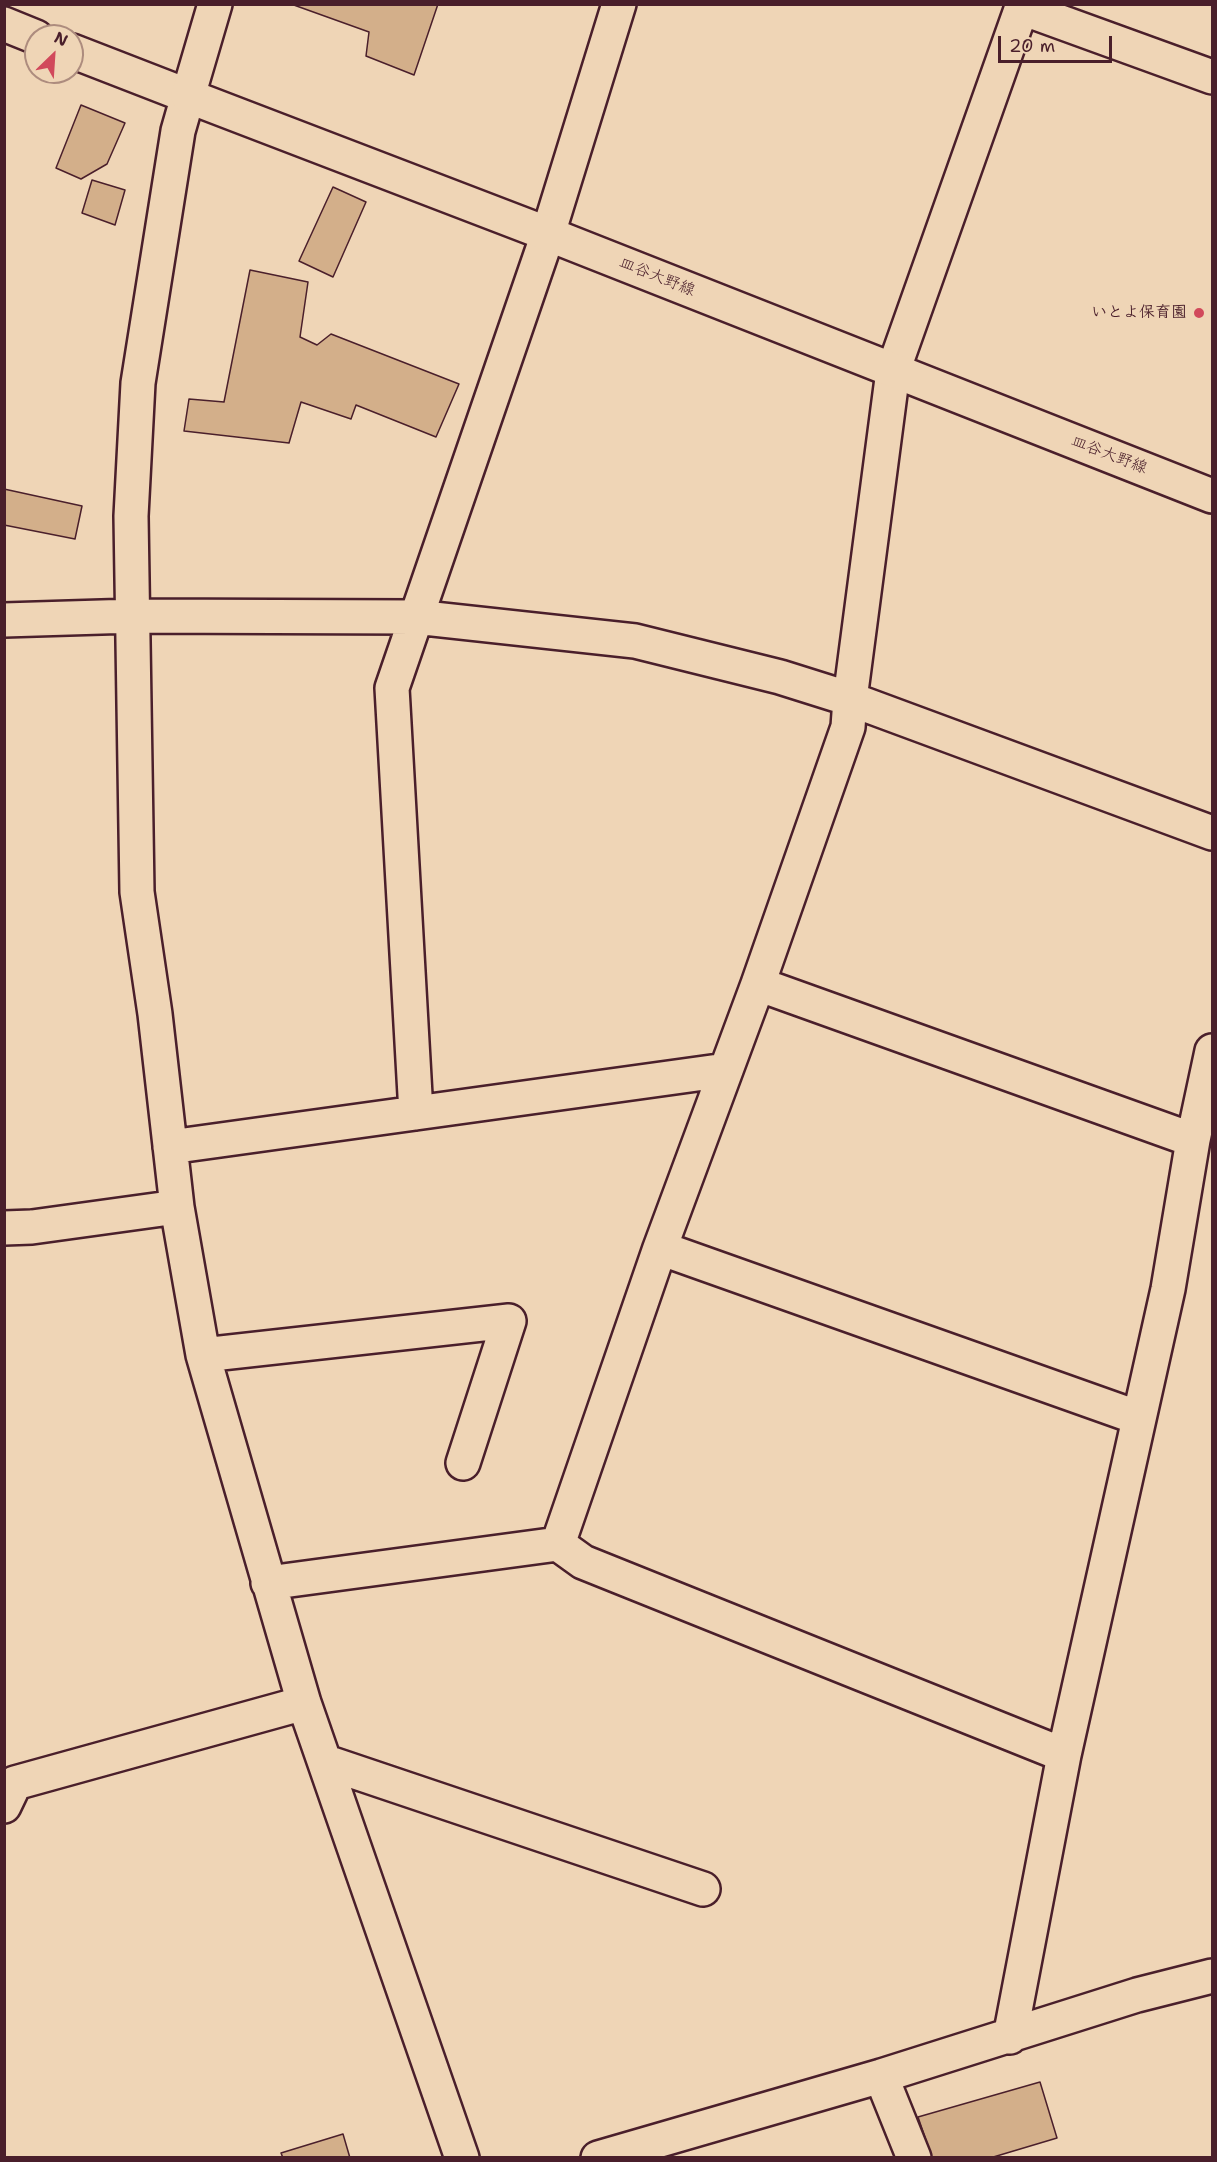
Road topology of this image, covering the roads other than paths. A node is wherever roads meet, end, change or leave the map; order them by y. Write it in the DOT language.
graph roads {
  1 [pos="215,4"];
  2 [pos="619,4"];
  3 [pos="1023,6"];
  4 [pos="4,24"];
  5 [pos="24,32"];
  6 [pos="84,56"];
  7 [pos="1212,77"];
  8 [pos="188,96"];
  9 [pos="548,234"];
  10 [pos="893,371"];
  11 [pos="1212,496"];
  12 [pos="134,616"];
  13 [pos="416,617"];
  14 [pos="4,620"];
  15 [pos="850,699"];
  16 [pos="1212,833"];
  17 [pos="758,984"];
  18 [pos="1212,1050"];
  19 [pos="726,1070"];
  20 [pos="416,1113"];
  21 [pos="1193,1140"];
  22 [pos="170,1147"];
  23 [pos="177,1208"];
  24 [pos="4,1228"];
  25 [pos="660,1248"];
  26 [pos="203,1355"];
  27 [pos="1139,1418"];
  28 [pos="463,1462"];
  29 [pos="558,1544"];
  30 [pos="268,1583"];
  31 [pos="304,1703"];
  32 [pos="1064,1755"];
  33 [pos="326,1762"];
  34 [pos="8,1789"];
  35 [pos="703,1889"];
  36 [pos="1212,1976"];
  37 [pos="1010,2037"];
  38 [pos="881,2076"];
  39 [pos="462,2157"];
  40 [pos="598,2157"];
  41 [pos="914,2157"];
  1 -- 8 [label="street"];
  2 -- 9 [label="street"];
  3 -- 7 [label="street"];
  3 -- 10 [label="street"];
  4 -- 5 [label="street"];
  6 -- 8 [label="street, 皿谷大野線"];
  8 -- 9 [label="street, 皿谷大野線"];
  8 -- 12 [label="street"];
  9 -- 10 [label="street, 皿谷大野線"];
  9 -- 13 [label="street"];
  10 -- 11 [label="street, 皿谷大野線"];
  10 -- 15 [label="street"];
  12 -- 13 [label="street"];
  12 -- 14 [label="street"];
  12 -- 22 [label="street"];
  13 -- 15 [label="street"];
  13 -- 20 [label="street"];
  15 -- 16 [label="street"];
  15 -- 17 [label="street"];
  17 -- 19 [label="street"];
  17 -- 21 [label="street"];
  18 -- 21 [label="street"];
  19 -- 20 [label="street"];
  19 -- 25 [label="street"];
  20 -- 22 [label="street"];
  21 -- 27 [label="street"];
  22 -- 23 [label="street"];
  23 -- 24 [label="street"];
  23 -- 26 [label="street"];
  25 -- 27 [label="street"];
  25 -- 29 [label="street"];
  26 -- 28 [label="street"];
  26 -- 30 [label="street"];
  27 -- 32 [label="street"];
  29 -- 30 [label="street"];
  29 -- 32 [label="street"];
  30 -- 31 [label="street"];
  31 -- 33 [label="street"];
  31 -- 34 [label="street"];
  32 -- 37 [label="street"];
  33 -- 35 [label="street"];
  33 -- 39 [label="street"];
  36 -- 37 [label="street"];
  37 -- 38 [label="street"];
  38 -- 40 [label="street"];
  38 -- 41 [label="street"];
}
